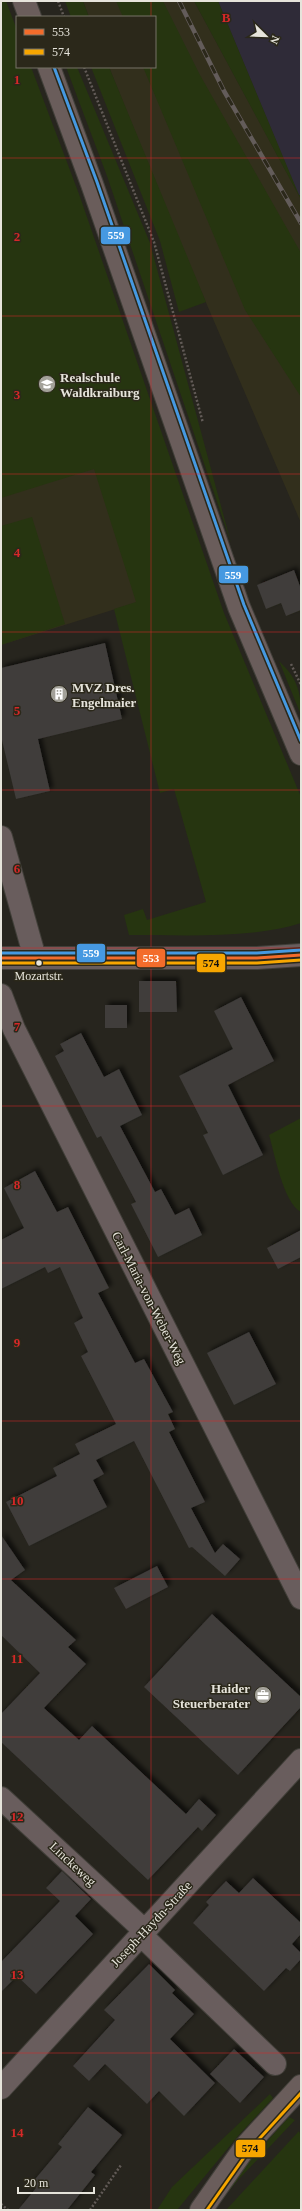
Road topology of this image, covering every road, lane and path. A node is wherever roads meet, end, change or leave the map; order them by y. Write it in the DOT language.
graph roads {
  1 [pos="24,1"];
  2 [pos="58,1"];
  3 [pos="30,16"];
  4 [pos="64,16"];
  5 [pos="49,68"];
  6 [pos="84,68"];
  7 [pos="204,428"];
  8 [pos="289,662"];
  9 [pos="301,685"];
  10 [pos="301,754"];
  11 [pos="1,837"];
  12 [pos="301,955"];
  13 [pos="1,958"];
  14 [pos="35,958"];
  15 [pos="1,994"];
  16 [pos="301,1598"];
  17 [pos="301,1760"];
  18 [pos="1,1798"];
  19 [pos="143,1933"];
  20 [pos="274,2064"];
  21 [pos="301,2086"];
  22 [pos="1,2088"];
  23 [pos="121,2165"];
  24 [pos="1,2204"];
  25 [pos="8,2210"];
  26 [pos="90,2210"];
  27 [pos="201,2210"];
  1 -- 3 [label="main road"];
  2 -- 4 [label="path"];
  5 -- 10 [label="main road"];
  6 -- 7 [label="path"];
  8 -- 9 [label="path"];
  11 -- 14 [label="street"];
  12 -- 14 [label="street"];
  13 -- 14 [label="street"];
  15 -- 16 [label="street, Carl-Maria-von-Weber-Weg"];
  17 -- 19 [label="street, Joseph-Haydn-Straße"];
  18 -- 19 [label="street, Linckeweg"];
  19 -- 20 [label="street, Linckeweg"];
  19 -- 22 [label="street, Joseph-Haydn-Straße"];
  21 -- 27 [label="main road"];
  23 -- 26 [label="path"];
  24 -- 25 [label="path"];
}
